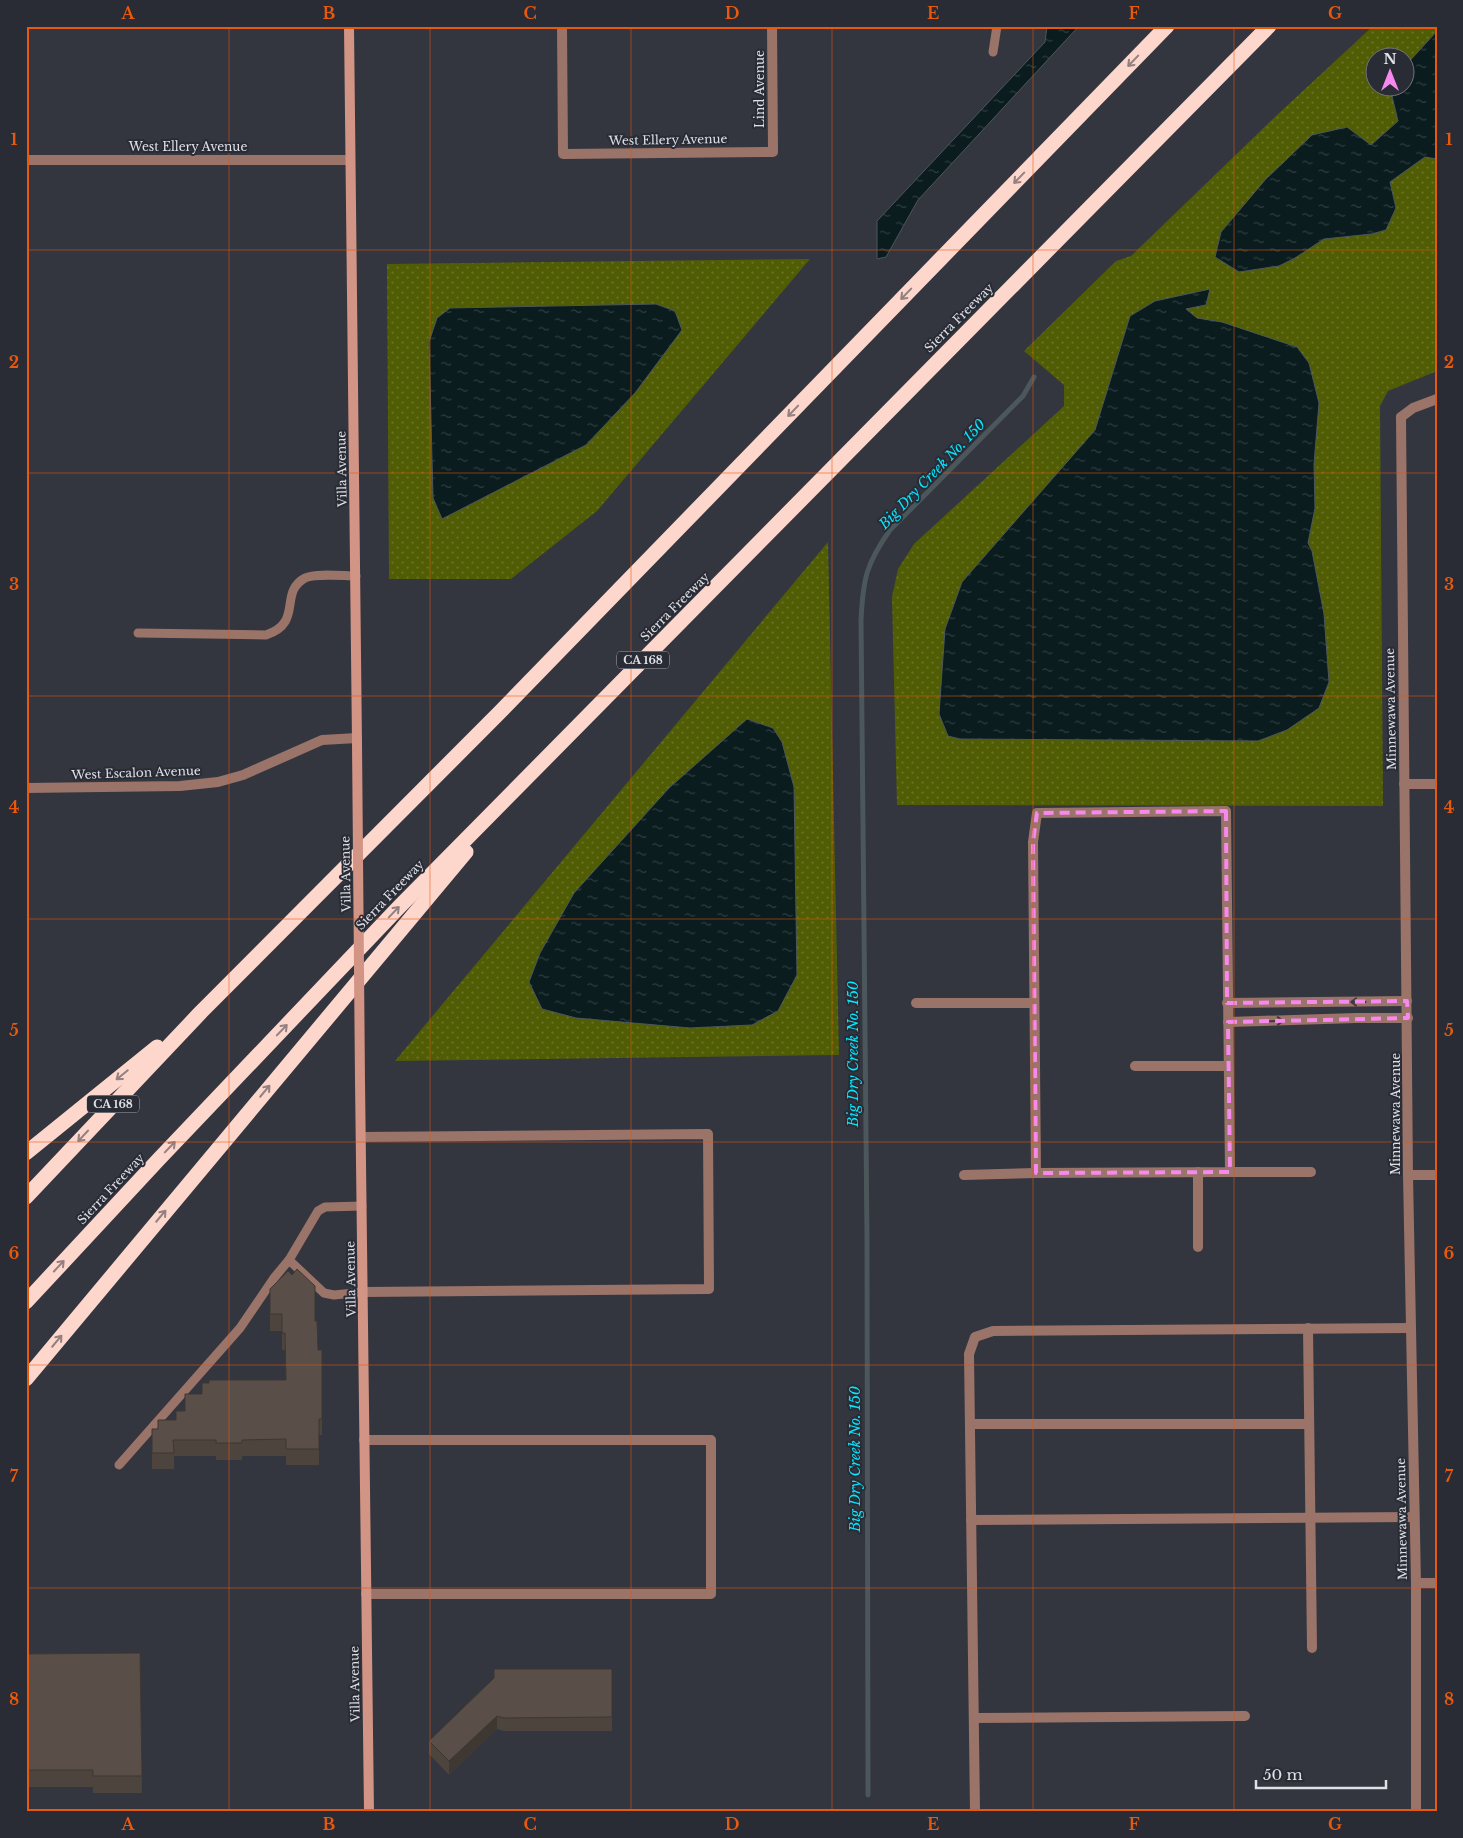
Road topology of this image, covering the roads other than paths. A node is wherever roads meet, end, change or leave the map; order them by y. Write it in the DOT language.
graph roads {
  1 [pos="349,26"];
  2 [pos="562,26"];
  3 [pos="772,26"];
  4 [pos="997,26"];
  5 [pos="1167,26"];
  6 [pos="1269,26"];
  7 [pos="994,52"];
  8 [pos="773,152"];
  9 [pos="26,160"];
  10 [pos="350,160"];
  11 [pos="1437,398"];
  12 [pos="356,576"];
  13 [pos="138,633"];
  14 [pos="358,740"];
  15 [pos="533,772"];
  16 [pos="1404,784"];
  17 [pos="1437,784"];
  18 [pos="26,788"];
  19 [pos="1407,1001"];
  20 [pos="1227,1002"];
  21 [pos="1320,1002"];
  22 [pos="916,1003"];
  23 [pos="1034,1003"];
  24 [pos="201,1012"];
  25 [pos="1408,1018"];
  26 [pos="1320,1019"];
  27 [pos="1228,1022"];
  28 [pos="1136,1066"];
  29 [pos="1228,1066"];
  30 [pos="361,1137"];
  31 [pos="26,1152"];
  32 [pos="1198,1172"];
  33 [pos="1230,1172"];
  34 [pos="1311,1172"];
  35 [pos="1036,1174"];
  36 [pos="964,1175"];
  37 [pos="1408,1175"];
  38 [pos="1437,1175"];
  39 [pos="26,1197"];
  40 [pos="362,1206"];
  41 [pos="1198,1247"];
  42 [pos="289,1260"];
  43 [pos="364,1292"];
  44 [pos="26,1302"];
  45 [pos="1308,1328"];
  46 [pos="1411,1328"];
  47 [pos="26,1379"];
  48 [pos="970,1424"];
  49 [pos="1308,1424"];
  50 [pos="364,1440"];
  51 [pos="118,1465"];
  52 [pos="1414,1517"];
  53 [pos="1310,1518"];
  54 [pos="971,1520"];
  55 [pos="1416,1583"];
  56 [pos="1437,1583"];
  57 [pos="366,1594"];
  58 [pos="1312,1648"];
  59 [pos="1245,1716"];
  60 [pos="974,1718"];
  61 [pos="369,1812"];
  62 [pos="975,1812"];
  63 [pos="1416,1812"];
  1 -- 10 [label="main road, Villa Avenue"];
  2 -- 8 [label="street, West Ellery Avenue"];
  3 -- 8 [label="street, Lind Avenue"];
  4 -- 7 [label="lane"];
  5 -- 24 [label="highway, CA 168, one-way"];
  6 -- 15 [label="highway, Sierra Freeway / CA 168"];
  9 -- 10 [label="street, West Ellery Avenue"];
  10 -- 12 [label="main road, Villa Avenue"];
  11 -- 16 [label="street, Minnewawa Avenue"];
  12 -- 13 [label="lane"];
  12 -- 14 [label="main road, Villa Avenue"];
  14 -- 18 [label="street, West Escalon Avenue"];
  14 -- 30 [label="main road, Villa Avenue, bridge"];
  44 -- 15 [label="highway, Sierra Freeway / CA 168, one-way"];
  47 -- 15 [label="highway, one-way"];
  16 -- 17 [label="street"];
  16 -- 19 [label="street, Minnewawa Avenue"];
  19 -- 21 [label="street, one-way"];
  19 -- 25 [label="street, Minnewawa Avenue"];
  20 -- 21 [label="street"];
  20 -- 23 [label="street"];
  20 -- 27 [label="street"];
  21 -- 26 [label="street"];
  22 -- 23 [label="street"];
  23 -- 35 [label="street"];
  24 -- 31 [label="highway, one-way"];
  24 -- 39 [label="highway, CA 168, one-way"];
  25 -- 26 [label="street"];
  25 -- 37 [label="street, Minnewawa Avenue"];
  27 -- 26 [label="street, one-way"];
  27 -- 29 [label="street"];
  28 -- 29 [label="street"];
  29 -- 33 [label="street"];
  30 -- 40 [label="main road, Villa Avenue"];
  30 -- 43 [label="street"];
  32 -- 33 [label="street"];
  32 -- 35 [label="street"];
  32 -- 41 [label="street"];
  33 -- 34 [label="street"];
  35 -- 36 [label="street"];
  37 -- 38 [label="street"];
  37 -- 46 [label="street, Minnewawa Avenue"];
  40 -- 42 [label="lane"];
  40 -- 43 [label="main road, Villa Avenue"];
  42 -- 43 [label="lane"];
  42 -- 51 [label="lane"];
  43 -- 50 [label="main road, Villa Avenue"];
  45 -- 46 [label="street"];
  45 -- 48 [label="street"];
  45 -- 49 [label="street"];
  46 -- 52 [label="street, Minnewawa Avenue"];
  48 -- 49 [label="street"];
  48 -- 54 [label="street"];
  49 -- 53 [label="street"];
  50 -- 57 [label="main road, Villa Avenue"];
  50 -- 57 [label="street"];
  52 -- 53 [label="street"];
  52 -- 55 [label="street, Minnewawa Avenue"];
  53 -- 54 [label="street"];
  53 -- 58 [label="street"];
  54 -- 60 [label="street"];
  55 -- 56 [label="street"];
  55 -- 63 [label="street, Minnewawa Avenue"];
  57 -- 61 [label="main road, Villa Avenue"];
  59 -- 60 [label="street"];
  60 -- 62 [label="street"];
}
